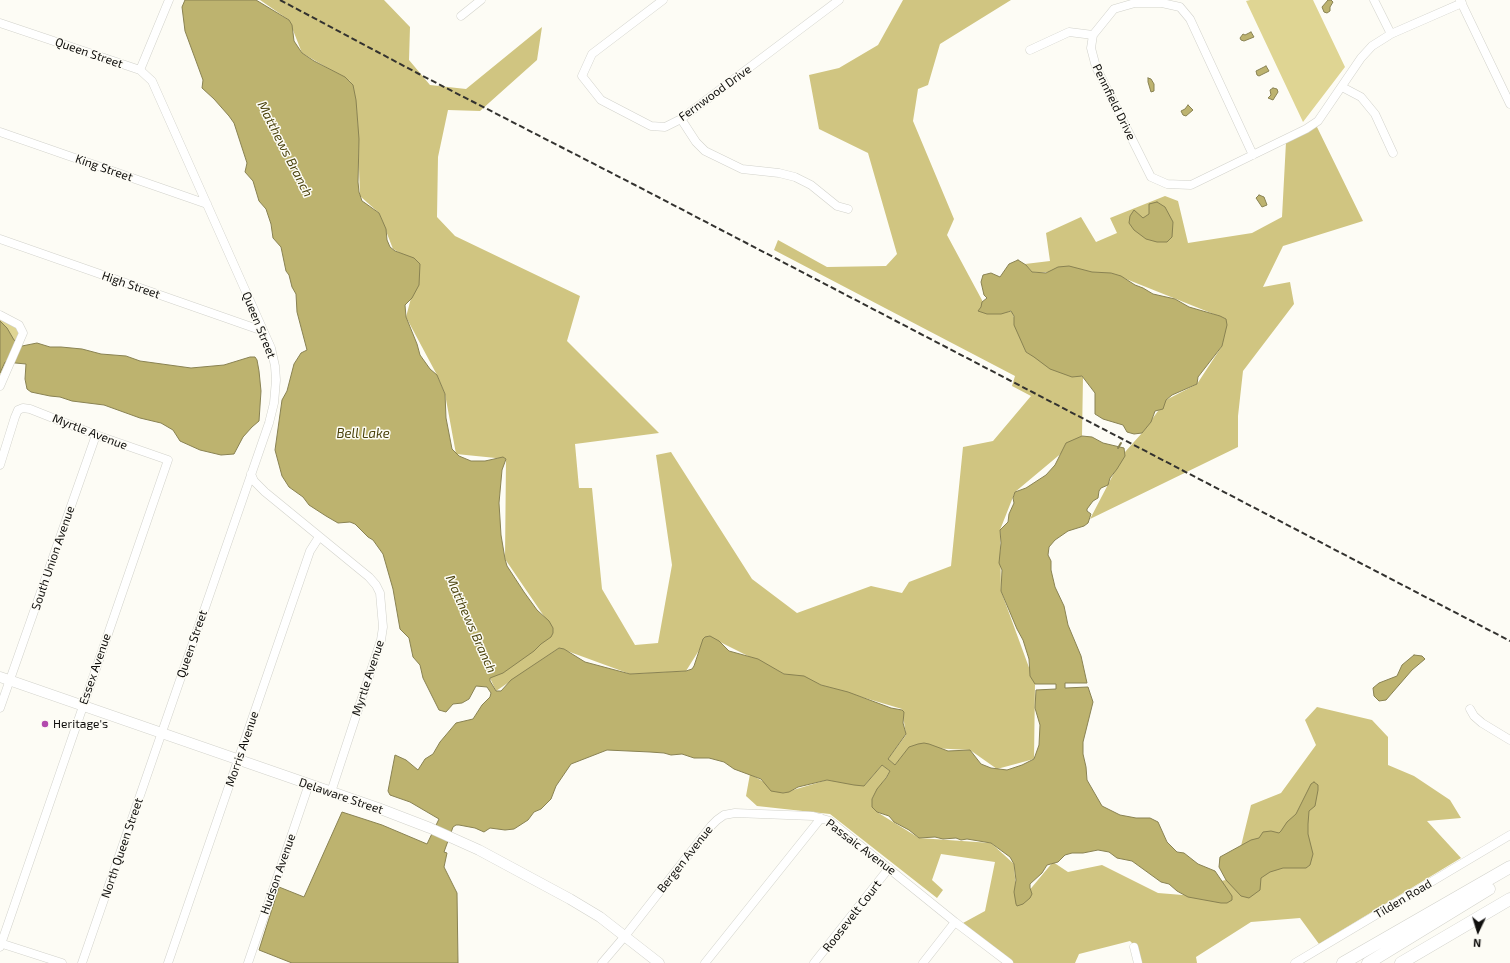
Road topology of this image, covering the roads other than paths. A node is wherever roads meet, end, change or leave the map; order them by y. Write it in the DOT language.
graph roads {
  1 [pos="168,0"];
  2 [pos="481,0"];
  3 [pos="663,0"];
  4 [pos="839,0"];
  5 [pos="1374,0"];
  6 [pos="1461,2"];
  7 [pos="461,16"];
  8 [pos="0,23"];
  9 [pos="1391,34"];
  10 [pos="1093,35"];
  11 [pos="1030,50"];
  12 [pos="140,70"];
  13 [pos="1342,87"];
  14 [pos="1510,104"];
  15 [pos="681,118"];
  16 [pos="0,132"];
  17 [pos="1393,153"];
  18 [pos="1253,155"];
  19 [pos="207,204"];
  20 [pos="848,209"];
  21 [pos="0,239"];
  22 [pos="0,314"];
  23 [pos="262,331"];
  24 [pos="1,383"];
  25 [pos="96,435"];
  26 [pos="168,460"];
  27 [pos="0,464"];
  28 [pos="251,474"];
  29 [pos="319,537"];
  30 [pos="5,679"];
  31 [pos="82,706"];
  32 [pos="0,708"];
  33 [pos="1470,709"];
  34 [pos="162,733"];
  35 [pos="1510,740"];
  36 [pos="239,760"];
  37 [pos="309,784"];
  38 [pos="331,792"];
  39 [pos="821,818"];
  40 [pos="1510,835"];
  41 [pos="889,868"];
  42 [pos="1510,868"];
  43 [pos="1510,876"];
  44 [pos="1510,899"];
  45 [pos="955,922"];
  46 [pos="625,936"];
  47 [pos="0,944"];
  48 [pos="1134,947"];
  49 [pos="62,963"];
  50 [pos="82,963"];
  51 [pos="168,963"];
  52 [pos="248,963"];
  53 [pos="602,963"];
  54 [pos="659,963"];
  55 [pos="705,963"];
  56 [pos="814,963"];
  57 [pos="923,963"];
  58 [pos="1009,963"];
  59 [pos="1138,963"];
  60 [pos="1295,963"];
  61 [pos="1343,963"];
  62 [pos="1368,963"];
  63 [pos="1401,963"];
  1 -- 12 [label="street"];
  2 -- 7 [label="street"];
  3 -- 15 [label="street, Fernwood Drive"];
  4 -- 15 [label="street, Fernwood Drive"];
  5 -- 9 [label="street"];
  6 -- 9 [label="street, Pennfield Drive"];
  6 -- 14 [label="street"];
  8 -- 12 [label="street, Queen Street"];
  9 -- 13 [label="street, Pennfield Drive"];
  10 -- 11 [label="street"];
  10 -- 18 [label="street"];
  10 -- 18 [label="street, Pennfield Drive"];
  12 -- 19 [label="street, Queen Street"];
  13 -- 17 [label="street"];
  13 -- 18 [label="street, Pennfield Drive"];
  15 -- 20 [label="street"];
  16 -- 19 [label="street, King Street"];
  19 -- 23 [label="street, Queen Street"];
  21 -- 23 [label="street, High Street"];
  22 -- 24 [label="street"];
  23 -- 28 [label="street, Queen Street"];
  25 -- 26 [label="street, Myrtle Avenue"];
  25 -- 27 [label="street, Myrtle Avenue"];
  25 -- 30 [label="street, South Union Avenue"];
  26 -- 31 [label="street, Essex Avenue"];
  28 -- 29 [label="street, Myrtle Avenue"];
  28 -- 34 [label="street, Queen Street"];
  29 -- 36 [label="street, Morris Avenue"];
  29 -- 38 [label="street, Myrtle Avenue"];
  30 -- 31 [label="main road, Delaware Street"];
  30 -- 32 [label="street, South Union Avenue"];
  31 -- 34 [label="main road, Delaware Street"];
  31 -- 47 [label="street, Essex Avenue"];
  33 -- 35 [label="street"];
  34 -- 36 [label="main road, Delaware Street"];
  34 -- 50 [label="street, North Queen Street"];
  36 -- 37 [label="main road, Delaware Street"];
  36 -- 51 [label="street, Morris Avenue"];
  37 -- 38 [label="main road, Delaware Street"];
  37 -- 52 [label="street, Hudson Avenue"];
  38 -- 46 [label="main road, Delaware Street"];
  39 -- 41 [label="street, Passaic Avenue"];
  39 -- 46 [label="street, Bergen Avenue"];
  39 -- 55 [label="street, Passaic Avenue"];
  40 -- 60 [label="street, Tilden Road"];
  41 -- 45 [label="street, Passaic Avenue"];
  41 -- 56 [label="street, Roosevelt Court"];
  42 -- 61 [label="highway"];
  43 -- 62 [label="highway"];
  44 -- 63 [label="highway"];
  45 -- 57 [label="street"];
  45 -- 58 [label="street, Passaic Avenue"];
  46 -- 53 [label="street, Bergen Avenue"];
  46 -- 54 [label="main road, Delaware Street"];
  47 -- 49 [label="street"];
  48 -- 59 [label="street"];
}
